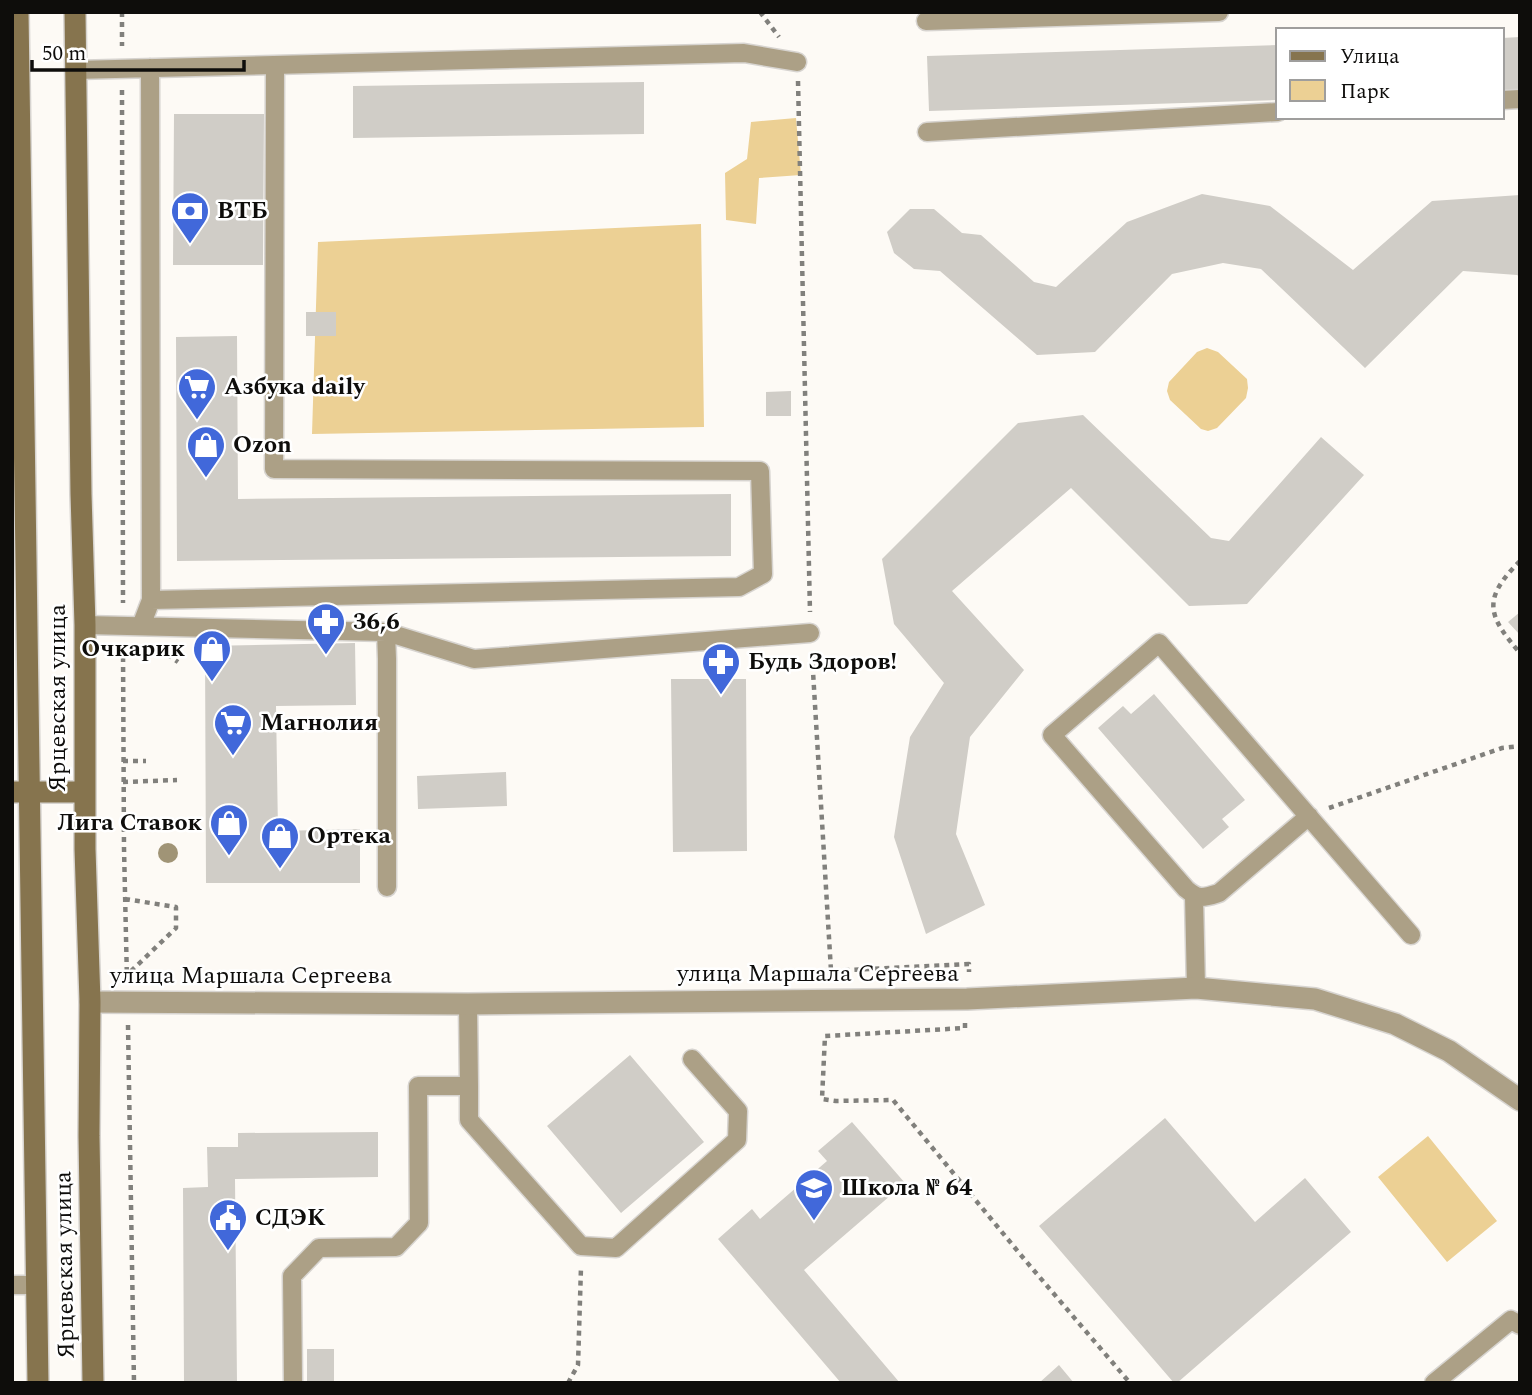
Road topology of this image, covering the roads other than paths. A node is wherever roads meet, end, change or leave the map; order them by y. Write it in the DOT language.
graph roads {
  1 [pos="18,12"];
  2 [pos="75,12"];
  3 [pos="1219,12"];
  4 [pos="926,21"];
  5 [pos="797,62"];
  6 [pos="275,65"];
  7 [pos="150,68"];
  8 [pos="75,71"];
  9 [pos="1276,112"];
  10 [pos="928,131"];
  11 [pos="151,600"];
  12 [pos="85,625"];
  13 [pos="132,626"];
  14 [pos="386,632"];
  15 [pos="810,633"];
  16 [pos="21,792"];
  17 [pos="85,792"];
  18 [pos="1309,816"];
  19 [pos="387,887"];
  20 [pos="1195,896"];
  21 [pos="1411,934"];
  22 [pos="1196,988"];
  23 [pos="90,1002"];
  24 [pos="468,1004"];
  25 [pos="692,1059"];
  26 [pos="469,1086"];
  27 [pos="1520,1100"];
  28 [pos="12,1285"];
  29 [pos="36,1285"];
  30 [pos="1520,1325"];
  31 [pos="38,1383"];
  32 [pos="93,1383"];
  33 [pos="293,1383"];
  34 [pos="1434,1383"];
  1 -- 16 [label="main road, Ярцевская улица"];
  2 -- 8 [label="main road, Ярцевская улица"];
  3 -- 4 [label="lane"];
  5 -- 6 [label="lane"];
  6 -- 7 [label="lane"];
  6 -- 11 [label="lane"];
  7 -- 8 [label="lane"];
  7 -- 11 [label="lane"];
  8 -- 12 [label="main road, Ярцевская улица"];
  9 -- 10 [label="lane"];
  11 -- 13 [label="lane"];
  12 -- 13 [label="lane"];
  12 -- 17 [label="main road, Ярцевская улица"];
  13 -- 14 [label="lane"];
  14 -- 15 [label="lane"];
  14 -- 19 [label="lane"];
  16 -- 17 [label="main road"];
  16 -- 29 [label="main road, Ярцевская улица"];
  17 -- 23 [label="main road, Ярцевская улица"];
  18 -- 20 [label="lane"];
  18 -- 20 [label="lane"];
  18 -- 21 [label="lane"];
  20 -- 22 [label="lane"];
  22 -- 24 [label="street, улица Маршала Сергеева"];
  22 -- 27 [label="street, улица Маршала Сергеева"];
  23 -- 24 [label="street, улица Маршала Сергеева"];
  23 -- 32 [label="main road, Ярцевская улица"];
  24 -- 26 [label="lane"];
  25 -- 26 [label="lane"];
  26 -- 33 [label="lane"];
  28 -- 29 [label="lane"];
  29 -- 31 [label="main road, Ярцевская улица"];
  30 -- 34 [label="lane"];
}
